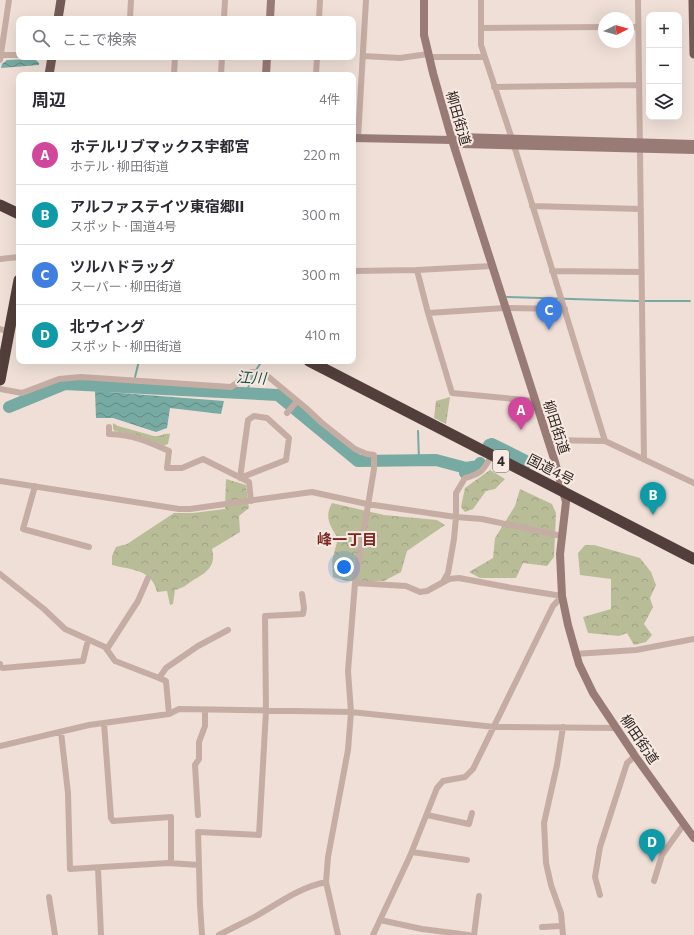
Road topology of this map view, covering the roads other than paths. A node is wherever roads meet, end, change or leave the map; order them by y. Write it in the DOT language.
graph roads {
  1 [pos="10,0"];
  2 [pos="61,0"];
  3 [pos="131,0"];
  4 [pos="225,0"];
  5 [pos="271,0"];
  6 [pos="320,0"];
  7 [pos="366,0"];
  8 [pos="424,0"];
  9 [pos="482,0"];
  10 [pos="638,0"];
  11 [pos="693,0"];
  12 [pos="58,16"];
  13 [pos="130,16"];
  14 [pos="224,16"];
  15 [pos="270,16"];
  16 [pos="319,16"];
  17 [pos="598,27"];
  18 [pos="634,27"];
  19 [pos="638,27"];
  20 [pos="481,28"];
  21 [pos="694,54"];
  22 [pos="16,55"];
  23 [pos="429,55"];
  24 [pos="363,56"];
  25 [pos="0,57"];
  26 [pos="485,57"];
  27 [pos="52,60"];
  28 [pos="176,60"];
  29 [pos="222,60"];
  30 [pos="267,60"];
  31 [pos="317,60"];
  32 [pos="50,72"];
  33 [pos="174,72"];
  34 [pos="221,72"];
  35 [pos="266,72"];
  36 [pos="316,72"];
  37 [pos="639,85"];
  38 [pos="494,87"];
  39 [pos="356,128"];
  40 [pos="356,138"];
  41 [pos="452,140"];
  42 [pos="513,142"];
  43 [pos="694,144"];
  44 [pos="640,146"];
  45 [pos="694,150"];
  46 [pos="0,205"];
  47 [pos="532,206"];
  48 [pos="641,209"];
  49 [pos="16,213"];
  50 [pos="16,257"];
  51 [pos="0,259"];
  52 [pos="492,266"];
  53 [pos="417,270"];
  54 [pos="356,271"];
  55 [pos="552,271"];
  56 [pos="642,272"];
  57 [pos="16,291"];
  58 [pos="505,308"];
  59 [pos="565,309"];
  60 [pos="428,313"];
  61 [pos="5,330"];
  62 [pos="315,364"];
  63 [pos="1,373"];
  64 [pos="0,389"];
  65 [pos="535,401"];
  66 [pos="296,402"];
  67 [pos="288,412"];
  68 [pos="109,427"];
  69 [pos="547,440"];
  70 [pos="605,441"];
  71 [pos="491,456"];
  72 [pos="644,459"];
  73 [pos="240,478"];
  74 [pos="0,481"];
  75 [pos="694,483"];
  76 [pos="35,486"];
  77 [pos="563,492"];
  78 [pos="251,501"];
  79 [pos="367,504"];
  80 [pos="456,517"];
  81 [pos="562,536"];
  82 [pos="89,547"];
  83 [pos="694,559"];
  84 [pos="0,574"];
  85 [pos="148,578"];
  86 [pos="443,582"];
  87 [pos="355,583"];
  88 [pos="302,594"];
  89 [pos="562,596"];
  90 [pos="228,630"];
  91 [pos="694,639"];
  92 [pos="88,640"];
  93 [pos="107,649"];
  94 [pos="575,654"];
  95 [pos="0,664"];
  96 [pos="159,678"];
  97 [pos="205,710"];
  98 [pos="266,712"];
  99 [pos="351,712"];
  100 [pos="169,714"];
  101 [pos="104,723"];
  102 [pos="494,727"];
  103 [pos="563,727"];
  104 [pos="617,728"];
  105 [pos="61,732"];
  106 [pos="0,746"];
  107 [pos="635,756"];
  108 [pos="472,813"];
  109 [pos="198,815"];
  110 [pos="427,815"];
  111 [pos="684,824"];
  112 [pos="694,838"];
  113 [pos="412,852"];
  114 [pos="467,860"];
  115 [pos="172,863"];
  116 [pos="199,865"];
  117 [pos="98,868"];
  118 [pos="654,881"];
  119 [pos="326,882"];
  120 [pos="600,895"];
  121 [pos="479,896"];
  122 [pos="49,897"];
  123 [pos="380,920"];
  124 [pos="562,926"];
  125 [pos="542,927"];
  126 [pos="55,935"];
  127 [pos="101,935"];
  128 [pos="202,935"];
  129 [pos="219,935"];
  130 [pos="338,935"];
  131 [pos="373,935"];
  132 [pos="469,935"];
  133 [pos="474,935"];
  134 [pos="563,935"];
  1 -- 25 [label="street"];
  2 -- 12 [label="main road"];
  3 -- 13 [label="street"];
  4 -- 14 [label="street"];
  5 -- 15 [label="street"];
  6 -- 16 [label="street"];
  7 -- 24 [label="street"];
  8 -- 23 [label="street, 柳田街道"];
  9 -- 20 [label="street"];
  10 -- 19 [label="street"];
  11 -- 21 [label="main road"];
  17 -- 20 [label="street"];
  18 -- 19 [label="street"];
  19 -- 37 [label="street"];
  20 -- 26 [label="street"];
  22 -- 25 [label="street"];
  23 -- 24 [label="street"];
  23 -- 26 [label="street"];
  23 -- 41 [label="street, 柳田街道"];
  24 -- 39 [label="street"];
  26 -- 38 [label="street"];
  27 -- 32 [label="main road"];
  28 -- 33 [label="street"];
  29 -- 34 [label="street"];
  30 -- 35 [label="street"];
  31 -- 36 [label="street"];
  37 -- 38 [label="street"];
  37 -- 44 [label="street"];
  38 -- 42 [label="street"];
  40 -- 41 [label="street"];
  41 -- 42 [label="street"];
  41 -- 52 [label="street, 柳田街道"];
  42 -- 44 [label="street"];
  42 -- 47 [label="street"];
  43 -- 44 [label="street"];
  44 -- 45 [label="street"];
  44 -- 48 [label="street"];
  46 -- 49 [label="highway"];
  47 -- 48 [label="street"];
  47 -- 55 [label="street"];
  48 -- 56 [label="street"];
  50 -- 51 [label="street"];
  52 -- 53 [label="street"];
  52 -- 58 [label="street, 柳田街道"];
  53 -- 54 [label="street"];
  53 -- 60 [label="street"];
  55 -- 56 [label="street"];
  55 -- 59 [label="street"];
  56 -- 72 [label="street"];
  57 -- 61 [label="highway"];
  58 -- 59 [label="street"];
  58 -- 60 [label="street"];
  58 -- 65 [label="street, 柳田街道"];
  59 -- 70 [label="street"];
  60 -- 65 [label="street"];
  61 -- 63 [label="highway"];
  62 -- 71 [label="highway, 国道4号 / 4"];
  64 -- 66 [label="street"];
  65 -- 69 [label="street, 柳田街道"];
  66 -- 67 [label="street"];
  66 -- 79 [label="street"];
  68 -- 73 [label="street"];
  69 -- 70 [label="street"];
  69 -- 77 [label="street, 柳田街道"];
  70 -- 72 [label="street"];
  71 -- 77 [label="highway, 国道4号 / 4"];
  71 -- 80 [label="street"];
  72 -- 75 [label="street"];
  73 -- 73 [label="street"];
  73 -- 78 [label="street"];
  74 -- 76 [label="street"];
  76 -- 78 [label="street"];
  76 -- 82 [label="street"];
  77 -- 81 [label="street, 柳田街道"];
  77 -- 83 [label="highway, 国道4号 / 4"];
  78 -- 79 [label="street"];
  79 -- 80 [label="street"];
  79 -- 87 [label="street"];
  80 -- 81 [label="street"];
  80 -- 86 [label="street"];
  81 -- 89 [label="street, 柳田街道"];
  84 -- 92 [label="street"];
  85 -- 93 [label="street"];
  86 -- 87 [label="street"];
  86 -- 89 [label="street"];
  87 -- 99 [label="street"];
  88 -- 98 [label="street"];
  89 -- 94 [label="street, 柳田街道"];
  89 -- 102 [label="street"];
  90 -- 96 [label="street"];
  91 -- 94 [label="street"];
  92 -- 93 [label="street"];
  92 -- 95 [label="street"];
  93 -- 96 [label="street"];
  94 -- 104 [label="street, 柳田街道"];
  96 -- 100 [label="street"];
  97 -- 98 [label="street"];
  97 -- 100 [label="street"];
  97 -- 109 [label="street"];
  98 -- 99 [label="street"];
  98 -- 116 [label="street"];
  99 -- 102 [label="street"];
  99 -- 119 [label="street"];
  100 -- 101 [label="street"];
  101 -- 105 [label="street"];
  101 -- 115 [label="street"];
  102 -- 103 [label="street"];
  102 -- 110 [label="street"];
  103 -- 104 [label="street"];
  103 -- 124 [label="street"];
  104 -- 107 [label="street, 柳田街道"];
  105 -- 106 [label="street"];
  105 -- 117 [label="street"];
  107 -- 111 [label="street, 柳田街道"];
  107 -- 120 [label="street"];
  108 -- 110 [label="street"];
  110 -- 113 [label="street"];
  111 -- 112 [label="street, 柳田街道"];
  111 -- 118 [label="street"];
  113 -- 114 [label="street"];
  113 -- 123 [label="street"];
  115 -- 116 [label="street"];
  115 -- 117 [label="street"];
  116 -- 128 [label="street"];
  117 -- 127 [label="street"];
  119 -- 129 [label="street"];
  119 -- 130 [label="street"];
  121 -- 133 [label="street"];
  122 -- 126 [label="street"];
  123 -- 131 [label="street"];
  123 -- 132 [label="street"];
  124 -- 125 [label="street"];
  124 -- 134 [label="street"];
}
